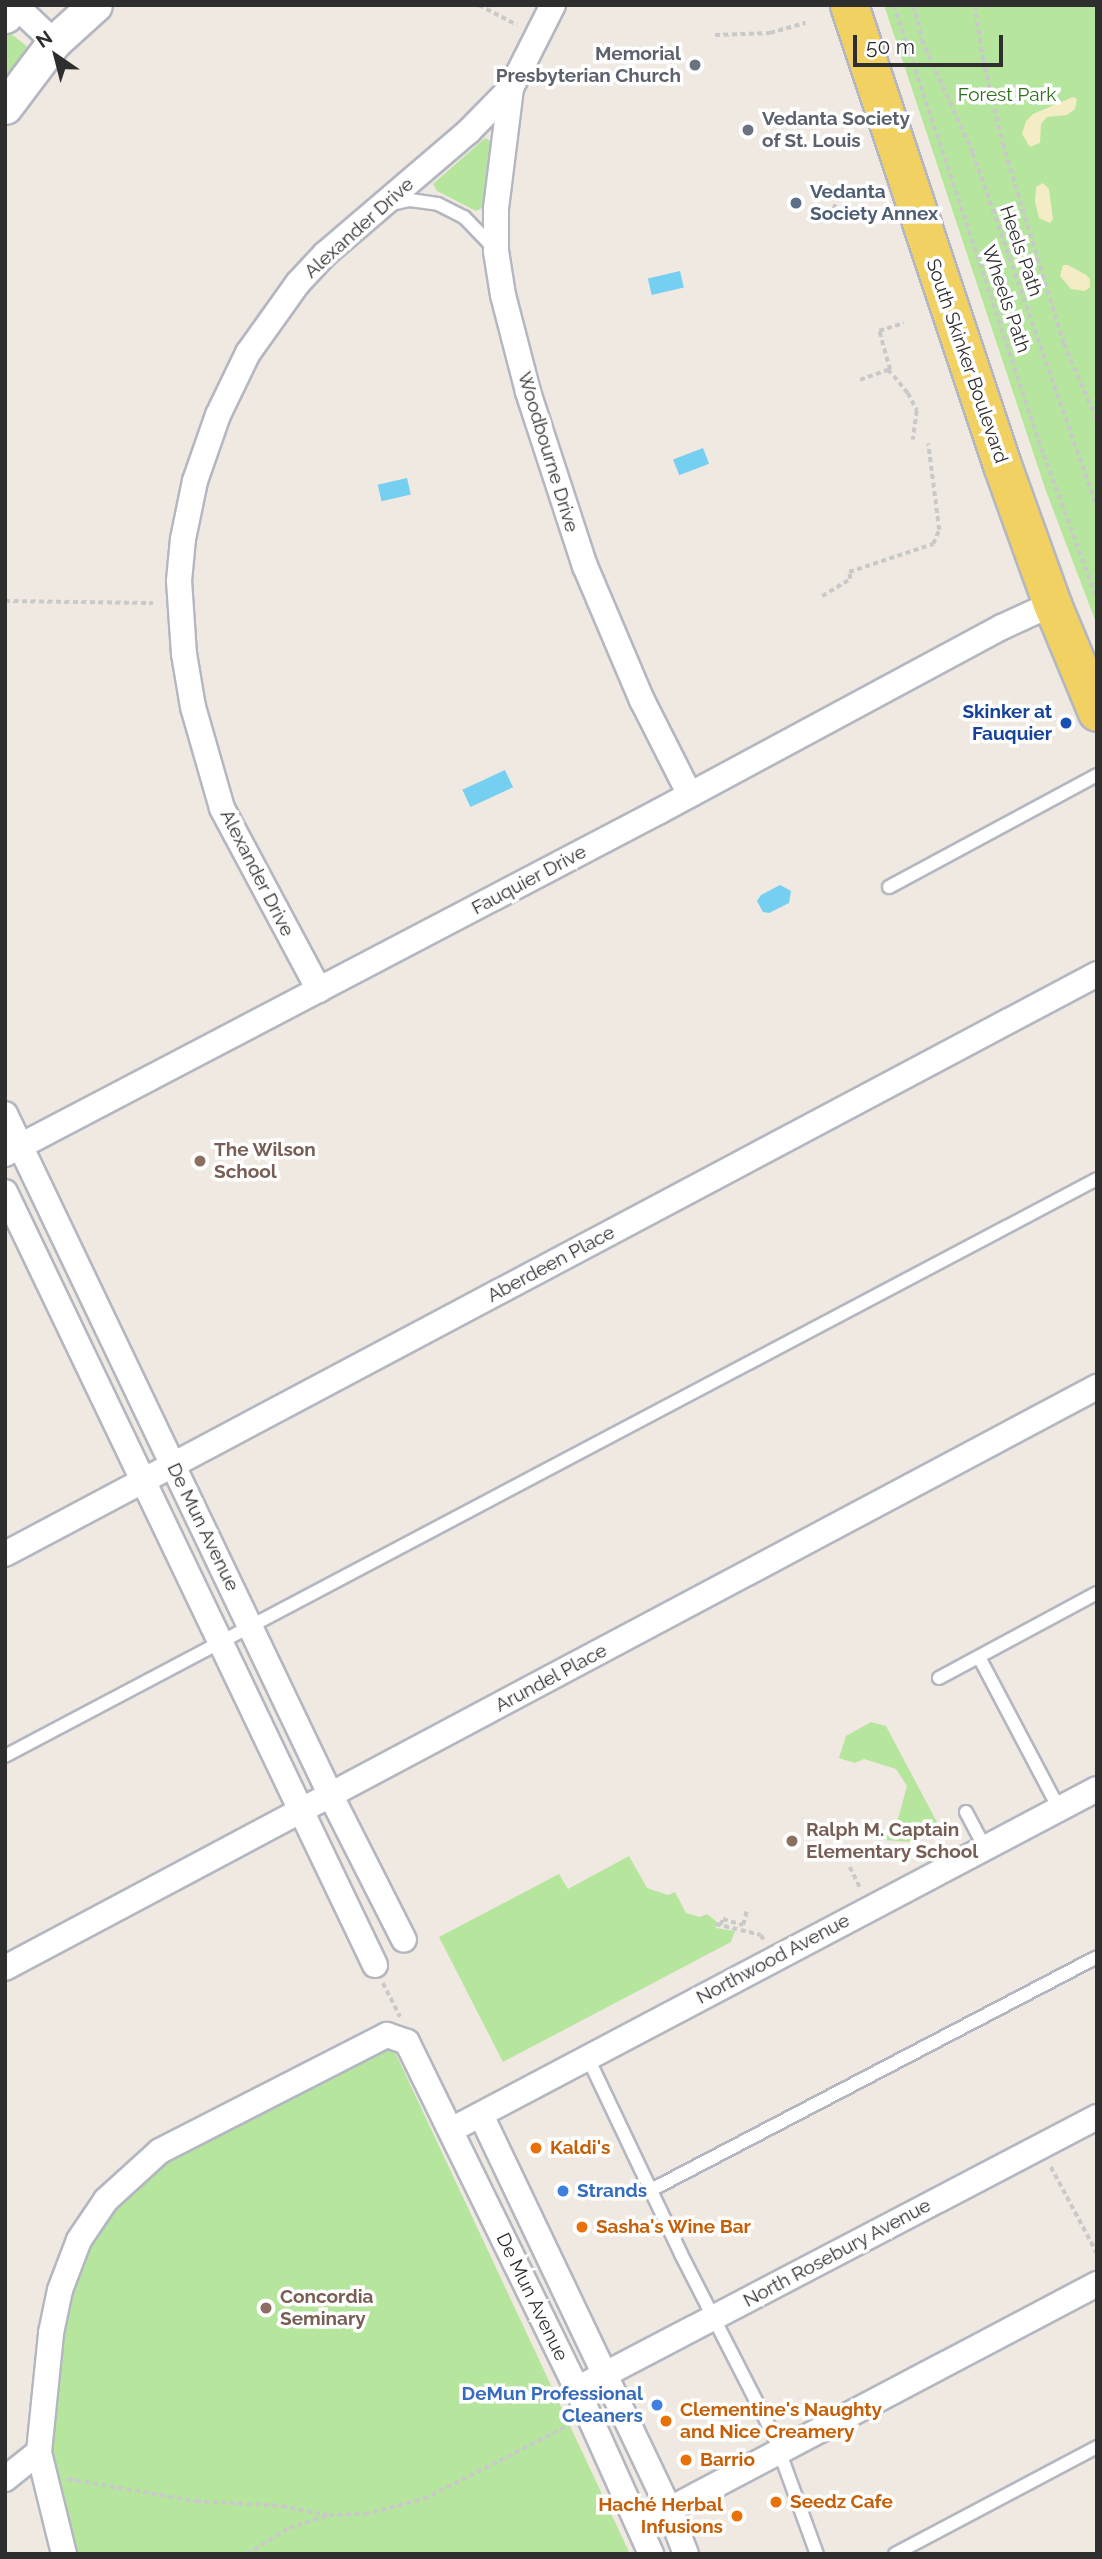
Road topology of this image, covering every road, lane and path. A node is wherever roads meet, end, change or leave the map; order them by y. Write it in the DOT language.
graph roads {
  1 [pos="15,5"];
  2 [pos="95,5"];
  3 [pos="479,5"];
  4 [pos="553,5"];
  5 [pos="849,5"];
  6 [pos="894,5"];
  7 [pos="914,5"];
  8 [pos="975,5"];
  9 [pos="5,16"];
  10 [pos="806,23"];
  11 [pos="517,25"];
  12 [pos="715,35"];
  13 [pos="54,42"];
  14 [pos="512,88"];
  15 [pos="5,107"];
  16 [pos="809,191"];
  17 [pos="862,192"];
  18 [pos="838,199"];
  19 [pos="381,206"];
  20 [pos="816,223"];
  21 [pos="496,251"];
  22 [pos="904,323"];
  23 [pos="891,373"];
  24 [pos="860,380"];
  25 [pos="1097,421"];
  26 [pos="913,440"];
  27 [pos="928,444"];
  28 [pos="1097,508"];
  29 [pos="822,596"];
  30 [pos="1097,599"];
  31 [pos="5,601"];
  32 [pos="153,603"];
  33 [pos="1052,604"];
  34 [pos="1097,712"];
  35 [pos="1097,775"];
  36 [pos="690,795"];
  37 [pos="889,887"];
  38 [pos="1097,974"];
  39 [pos="319,990"];
  40 [pos="5,1114"];
  41 [pos="13,1150"];
  42 [pos="1097,1179"];
  43 [pos="5,1192"];
  44 [pos="15,1236"];
  45 [pos="1097,1387"];
  46 [pos="172,1465"];
  47 [pos="142,1481"];
  48 [pos="5,1554"];
  49 [pos="1097,1593"];
  50 [pos="251,1625"];
  51 [pos="218,1642"];
  52 [pos="979,1657"];
  53 [pos="939,1678"];
  54 [pos="5,1756"];
  55 [pos="1097,1789"];
  56 [pos="331,1796"];
  57 [pos="1059,1809"];
  58 [pos="302,1811"];
  59 [pos="966,1812"];
  60 [pos="985,1847"];
  61 [pos="850,1867"];
  62 [pos="862,1892"];
  63 [pos="747,1909"];
  64 [pos="404,1940"];
  65 [pos="765,1943"];
  66 [pos="1097,1956"];
  67 [pos="375,1965"];
  68 [pos="5,1968"];
  69 [pos="407,2042"];
  70 [pos="588,2058"];
  71 [pos="481,2115"];
  72 [pos="1097,2117"];
  73 [pos="451,2130"];
  74 [pos="1051,2167"];
  75 [pos="651,2190"];
  76 [pos="1097,2252"];
  77 [pos="1097,2284"];
  78 [pos="712,2318"];
  79 [pos="605,2374"];
  80 [pos="577,2389"];
  81 [pos="577,2421"];
  82 [pos="1097,2447"];
  83 [pos="779,2452"];
  84 [pos="42,2463"];
  85 [pos="5,2479"];
  86 [pos="669,2510"];
  87 [pos="329,2515"];
  88 [pos="640,2525"];
  89 [pos="64,2554"];
  90 [pos="247,2554"];
  91 [pos="651,2554"];
  92 [pos="686,2554"];
  93 [pos="817,2554"];
  94 [pos="895,2554"];
  1 -- 9 [label="street"];
  1 -- 13 [label="street"];
  2 -- 13 [label="street"];
  3 -- 11 [label="path"];
  4 -- 14 [label="street, Alexander Drive"];
  5 -- 33 [label="main road, South Skinker Boulevard"];
  6 -- 30 [label="path, Wheels Path"];
  7 -- 28 [label="path, Heels Path"];
  8 -- 25 [label="path"];
  10 -- 12 [label="path"];
  13 -- 15 [label="street"];
  14 -- 19 [label="street, Alexander Drive"];
  14 -- 21 [label="street, Woodbourne Drive"];
  16 -- 18 [label="path"];
  17 -- 18 [label="path"];
  18 -- 20 [label="path"];
  19 -- 21 [label="lane"];
  19 -- 39 [label="street, Alexander Drive"];
  21 -- 36 [label="street, Woodbourne Drive"];
  22 -- 23 [label="path"];
  23 -- 24 [label="path"];
  23 -- 26 [label="path"];
  27 -- 29 [label="path"];
  31 -- 32 [label="path"];
  33 -- 34 [label="main road, South Skinker Boulevard"];
  33 -- 36 [label="street, Fauquier Drive"];
  35 -- 37 [label="lane"];
  36 -- 39 [label="street, Fauquier Drive"];
  38 -- 46 [label="street, Aberdeen Place"];
  39 -- 41 [label="street, Fauquier Drive"];
  40 -- 41 [label="street, De Mun Avenue"];
  41 -- 46 [label="street, De Mun Avenue"];
  42 -- 50 [label="lane"];
  43 -- 44 [label="street, De Mun Avenue"];
  44 -- 47 [label="street, De Mun Avenue"];
  45 -- 56 [label="street, Arundel Place"];
  46 -- 47 [label="street, Aberdeen Place"];
  46 -- 50 [label="street, De Mun Avenue"];
  47 -- 48 [label="street, Aberdeen Place"];
  47 -- 51 [label="street, De Mun Avenue"];
  49 -- 52 [label="lane"];
  50 -- 51 [label="lane"];
  50 -- 56 [label="street, De Mun Avenue"];
  51 -- 54 [label="lane"];
  51 -- 58 [label="street, De Mun Avenue"];
  52 -- 53 [label="lane"];
  52 -- 57 [label="lane"];
  55 -- 57 [label="street, Northwood Avenue"];
  56 -- 58 [label="street, Arundel Place"];
  56 -- 64 [label="street, De Mun Avenue"];
  57 -- 60 [label="street, Northwood Avenue"];
  58 -- 67 [label="street, De Mun Avenue"];
  58 -- 68 [label="street, Arundel Place"];
  59 -- 60 [label="lane"];
  60 -- 70 [label="street, Northwood Avenue"];
  61 -- 62 [label="path"];
  63 -- 65 [label="path"];
  66 -- 75 [label="lane"];
  67 -- 69 [label="path"];
  69 -- 73 [label="street, De Mun Avenue"];
  69 -- 84 [label="street"];
  70 -- 71 [label="street, Northwood Avenue"];
  70 -- 75 [label="lane"];
  71 -- 73 [label="street, Northwood Avenue"];
  71 -- 79 [label="street, De Mun Avenue"];
  72 -- 78 [label="street, North Rosebury Avenue"];
  73 -- 80 [label="street, De Mun Avenue"];
  74 -- 76 [label="path"];
  75 -- 78 [label="lane"];
  77 -- 83 [label="street"];
  78 -- 79 [label="street, North Rosebury Avenue"];
  78 -- 83 [label="lane"];
  79 -- 80 [label="street, North Rosebury Avenue"];
  79 -- 86 [label="street, De Mun Avenue"];
  80 -- 88 [label="street, De Mun Avenue"];
  81 -- 87 [label="path"];
  82 -- 94 [label="lane"];
  83 -- 86 [label="street"];
  83 -- 93 [label="lane"];
  84 -- 85 [label="street"];
  84 -- 87 [label="path"];
  84 -- 89 [label="street"];
  86 -- 88 [label="street"];
  86 -- 92 [label="street, De Mun Avenue"];
  87 -- 90 [label="path"];
  88 -- 91 [label="street, De Mun Avenue"];
}
